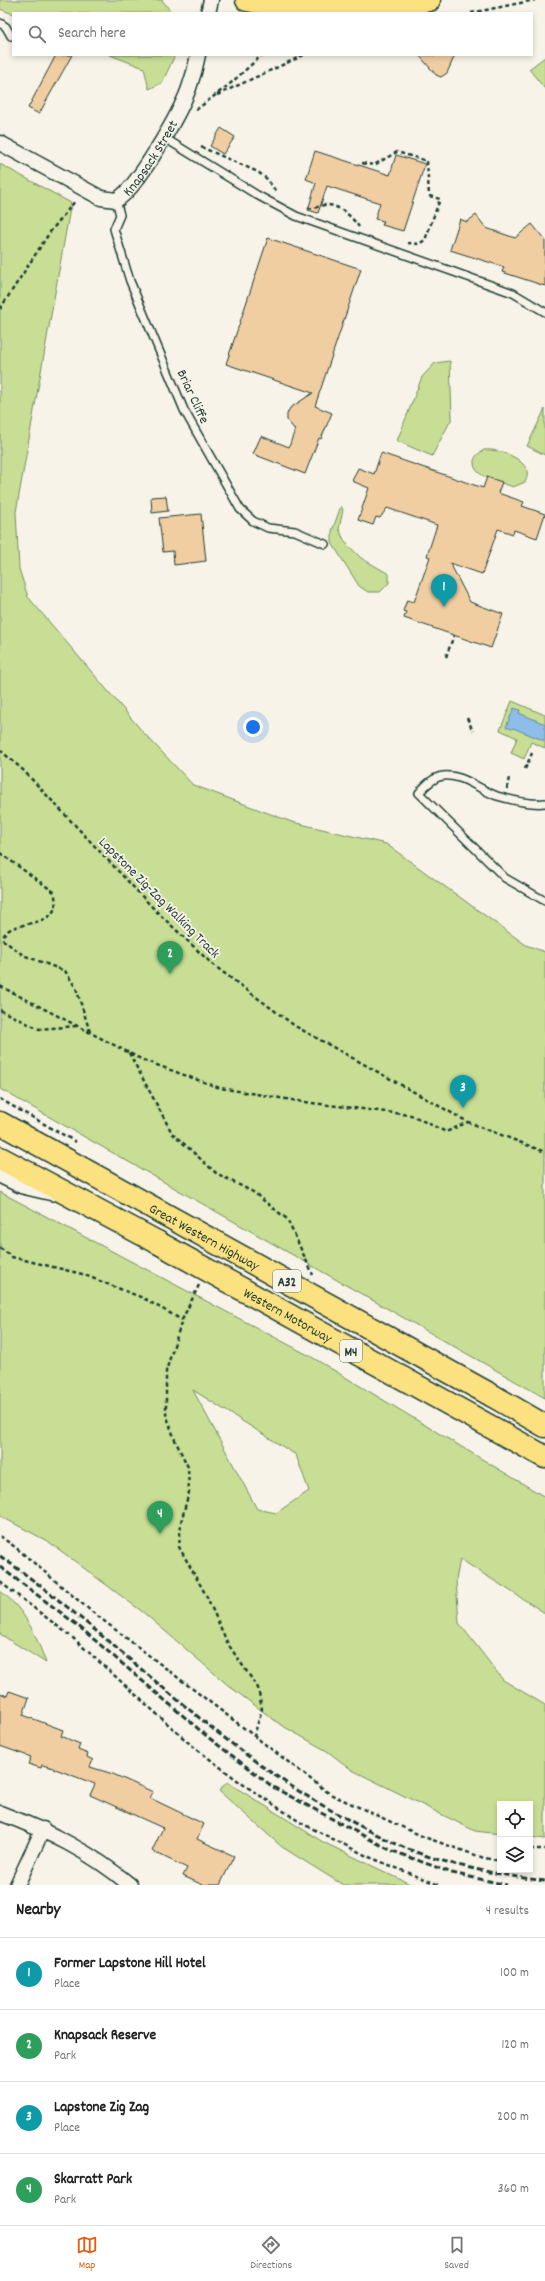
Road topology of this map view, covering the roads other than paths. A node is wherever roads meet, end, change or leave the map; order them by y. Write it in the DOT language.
graph roads {
  1 [pos="211,0"];
  2 [pos="247,0"];
  3 [pos="429,0"];
  4 [pos="208,12"];
  5 [pos="0,23"];
  6 [pos="11,36"];
  7 [pos="198,56"];
  8 [pos="163,137"];
  9 [pos="0,143"];
  10 [pos="116,200"];
  11 [pos="545,312"];
  12 [pos="325,544"];
  13 [pos="545,803"];
  14 [pos="545,901"];
  15 [pos="0,1114"];
  16 [pos="0,1123"];
  17 [pos="0,1158"];
  18 [pos="81,1166"];
  19 [pos="0,1173"];
  20 [pos="68,1194"];
  21 [pos="545,1426"];
  22 [pos="545,1457"];
  23 [pos="0,1813"];
  24 [pos="43,1829"];
  25 [pos="17,1885"];
  26 [pos="130,1885"];
  1 -- 4 [label="street"];
  2 -- 3 [label="highway"];
  5 -- 6 [label="lane"];
  7 -- 8 [label="street, Knapsack Street"];
  8 -- 10 [label="street, Knapsack Street"];
  8 -- 11 [label="lane"];
  9 -- 10 [label="street, Knapsack Street"];
  10 -- 12 [label="lane, Briar Cliffe"];
  13 -- 14 [label="lane"];
  15 -- 18 [label="main road"];
  16 -- 18 [label="highway, Great Western Highway / A32"];
  17 -- 20 [label="highway"];
  18 -- 21 [label="highway, Great Western Highway / A32"];
  19 -- 20 [label="main road"];
  20 -- 22 [label="highway, Western Motorway / M4"];
  23 -- 24 [label="street"];
  24 -- 25 [label="street"];
  24 -- 26 [label="street"];
}
